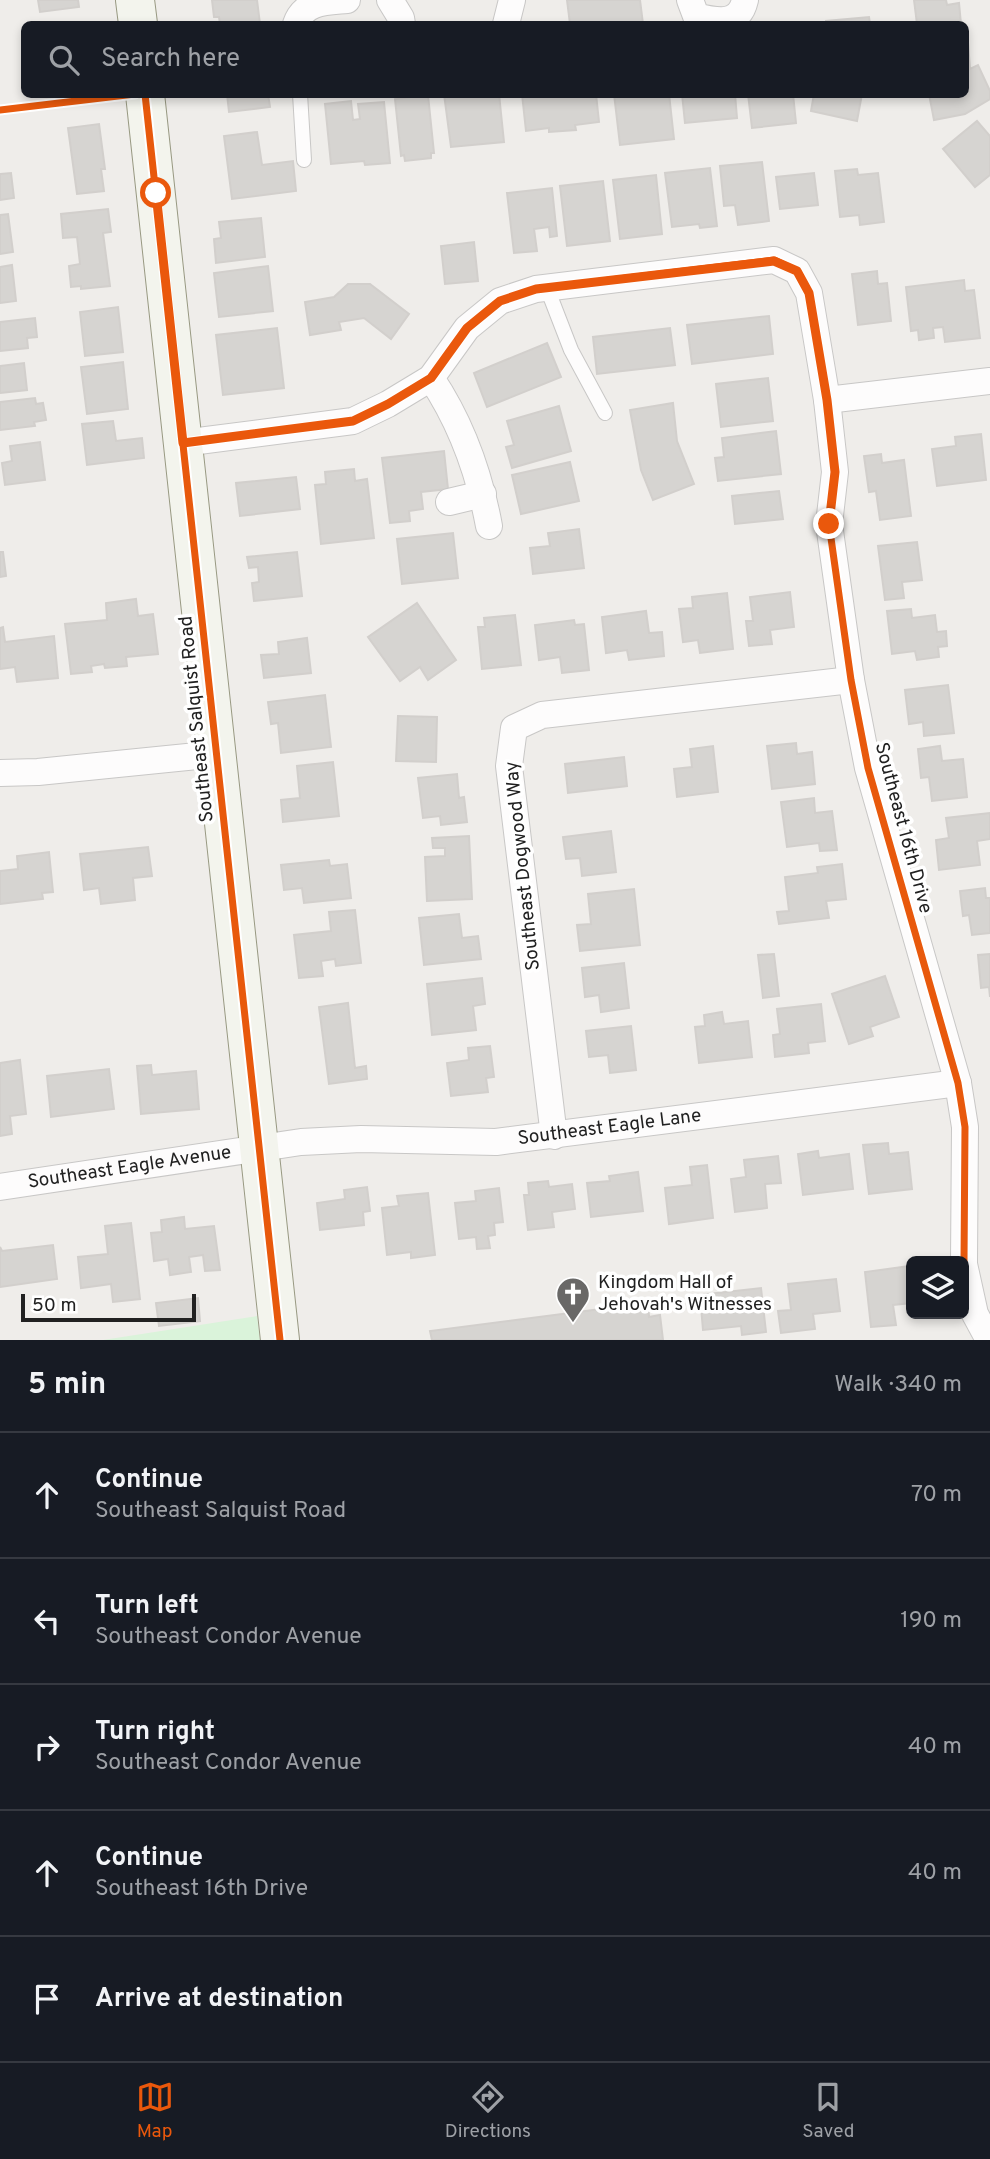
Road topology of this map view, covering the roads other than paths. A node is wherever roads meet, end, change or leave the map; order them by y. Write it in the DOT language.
graph roads {
  1 [pos="135,0"];
  2 [pos="347,0"];
  3 [pos="390,0"];
  4 [pos="512,0"];
  5 [pos="690,0"];
  6 [pos="745,0"];
  7 [pos="299,12"];
  8 [pos="138,21"];
  9 [pos="402,21"];
  10 [pos="507,21"];
  11 [pos="718,21"];
  12 [pos="725,21"];
  13 [pos="145,98"];
  14 [pos="300,98"];
  15 [pos="304,160"];
  16 [pos="547,288"];
  17 [pos="431,378"];
  18 [pos="990,381"];
  19 [pos="827,400"];
  20 [pos="605,413"];
  21 [pos="183,443"];
  22 [pos="483,494"];
  23 [pos="449,502"];
  24 [pos="488,526"];
  25 [pos="851,680"];
  26 [pos="217,754"];
  27 [pos="0,773"];
  28 [pos="958,1083"];
  29 [pos="554,1136"];
  30 [pos="260,1149"];
  31 [pos="0,1187"];
  32 [pos="964,1256"];
  33 [pos="969,1286"];
  34 [pos="280,1340"];
  35 [pos="989,1340"];
  1 -- 8 [label="street"];
  2 -- 7 [label="street"];
  3 -- 9 [label="street"];
  4 -- 10 [label="street"];
  5 -- 11 [label="street"];
  6 -- 12 [label="street"];
  13 -- 21 [label="street, Southeast Salquist Road"];
  14 -- 15 [label="lane"];
  16 -- 17 [label="street, Southeast 16th Drive"];
  16 -- 19 [label="street, Southeast 16th Drive"];
  16 -- 20 [label="lane"];
  17 -- 21 [label="street"];
  17 -- 22 [label="street"];
  18 -- 19 [label="street"];
  19 -- 25 [label="street, Southeast 16th Drive"];
  21 -- 26 [label="street, Southeast Salquist Road"];
  22 -- 23 [label="street"];
  22 -- 24 [label="street"];
  25 -- 28 [label="street, Southeast 16th Drive"];
  25 -- 29 [label="street, Southeast Dogwood Way"];
  26 -- 27 [label="street"];
  26 -- 30 [label="street, Southeast Salquist Road"];
  28 -- 29 [label="street, Southeast Eagle Lane"];
  28 -- 32 [label="street, Southeast 16th Drive"];
  29 -- 30 [label="street, Southeast Eagle Lane"];
  30 -- 31 [label="street, Southeast Eagle Avenue"];
  30 -- 34 [label="street, Southeast Salquist Road"];
  33 -- 35 [label="street, Southeast 16th Drive"];
}
